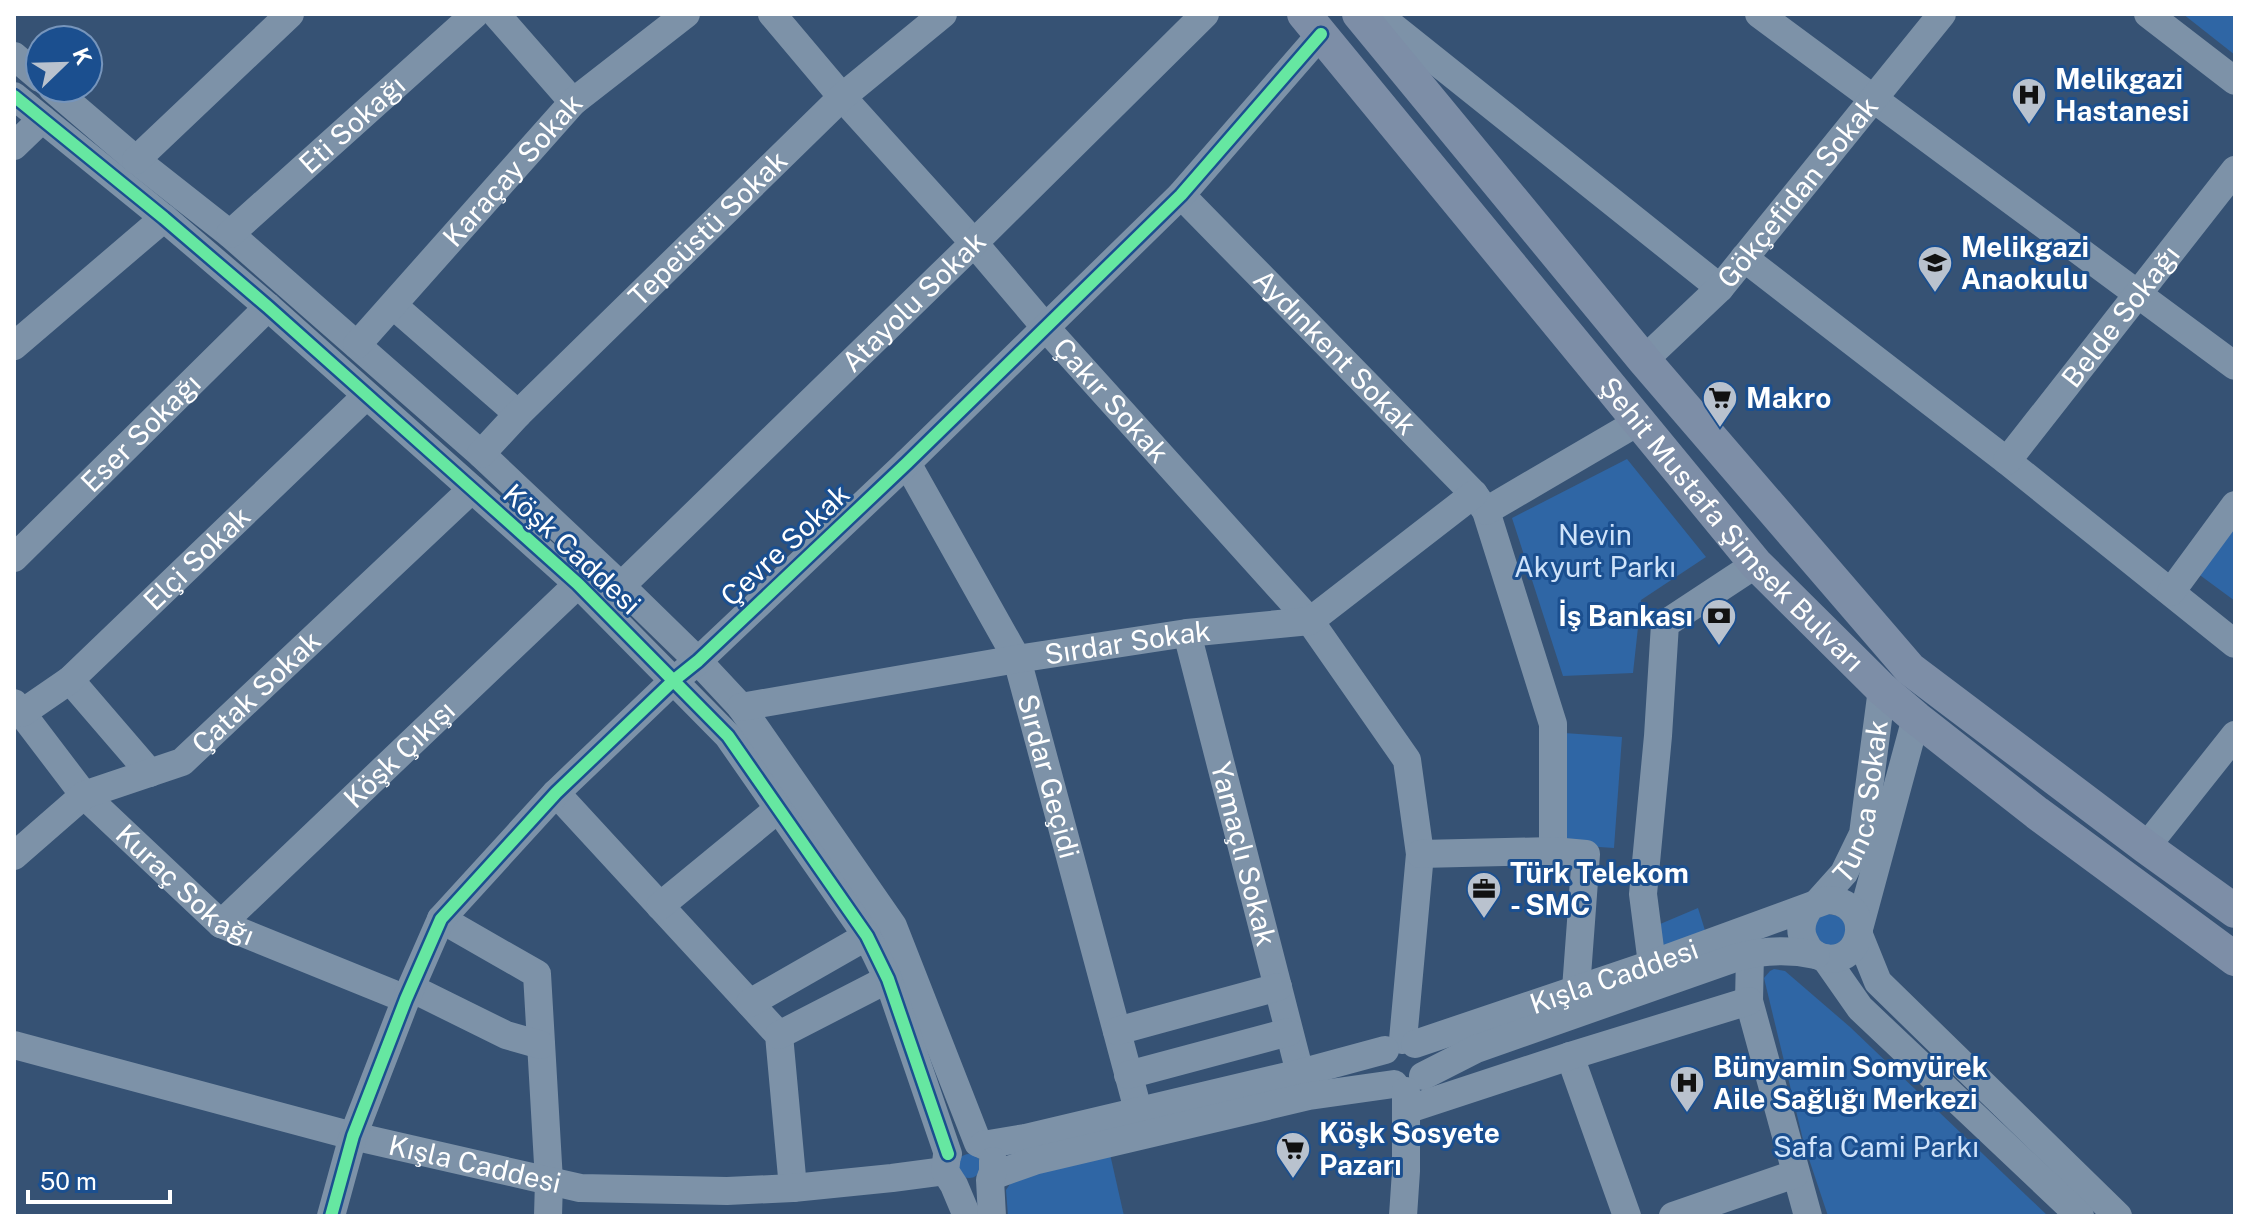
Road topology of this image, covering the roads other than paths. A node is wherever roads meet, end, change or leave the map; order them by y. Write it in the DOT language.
graph roads {
  1 [pos="290,14"];
  2 [pos="475,14"];
  3 [pos="496,14"];
  4 [pos="686,14"];
  5 [pos="772,14"];
  6 [pos="943,14"];
  7 [pos="1205,14"];
  8 [pos="1359,14"];
  9 [pos="1377,14"];
  10 [pos="1759,14"];
  11 [pos="1942,14"];
  12 [pos="2148,14"];
  13 [pos="1312,24"];
  14 [pos="2235,81"];
  15 [pos="14,96"];
  16 [pos="842,97"];
  17 [pos="1872,99"];
  18 [pos="573,102"];
  19 [pos="71,104"];
  20 [pos="42,119"];
  21 [pos="14,146"];
  22 [pos="136,160"];
  23 [pos="2235,170"];
  24 [pos="1181,195"];
  25 [pos="164,218"];
  26 [pos="230,234"];
  27 [pos="974,243"];
  28 [pos="1744,258"];
  29 [pos="1720,288"];
  30 [pos="2138,294"];
  31 [pos="394,306"];
  32 [pos="268,307"];
  33 [pos="1046,328"];
  34 [pos="357,345"];
  35 [pos="14,346"];
  36 [pos="1644,360"];
  37 [pos="2235,366"];
  38 [pos="366,396"];
  39 [pos="518,414"];
  40 [pos="1638,422"];
  41 [pos="481,454"];
  42 [pos="2007,461"];
  43 [pos="907,463"];
  44 [pos="472,489"];
  45 [pos="1480,502"];
  46 [pos="2235,505"];
  47 [pos="14,558"];
  48 [pos="1756,564"];
  49 [pos="578,584"];
  50 [pos="621,586"];
  51 [pos="2171,592"];
  52 [pos="1310,621"];
  53 [pos="1187,633"];
  54 [pos="2235,644"];
  55 [pos="1017,659"];
  56 [pos="698,661"];
  57 [pos="70,680"];
  58 [pos="673,681"];
  59 [pos="1882,689"];
  60 [pos="741,707"];
  61 [pos="18,708"];
  62 [pos="1916,718"];
  63 [pos="2235,735"];
  64 [pos="150,773"];
  65 [pos="556,793"];
  66 [pos="84,795"];
  67 [pos="778,809"];
  68 [pos="2146,847"];
  69 [pos="1553,851"];
  70 [pos="1420,854"];
  71 [pos="14,856"];
  72 [pos="1814,905"];
  73 [pos="660,906"];
  74 [pos="2235,911"];
  75 [pos="441,919"];
  76 [pos="221,924"];
  77 [pos="1859,930"];
  78 [pos="867,936"];
  79 [pos="1750,954"];
  80 [pos="1820,956"];
  81 [pos="2235,959"];
  82 [pos="1652,964"];
  83 [pos="888,979"];
  84 [pos="1278,987"];
  85 [pos="1576,989"];
  86 [pos="409,993"];
  87 [pos="1749,1001"];
  88 [pos="750,1003"];
  89 [pos="1117,1031"];
  90 [pos="1289,1032"];
  91 [pos="779,1035"];
  92 [pos="14,1045"];
  93 [pos="541,1045"];
  94 [pos="1401,1045"];
  95 [pos="1570,1056"];
  96 [pos="1300,1073"];
  97 [pos="1128,1075"];
  98 [pos="1407,1089"];
  99 [pos="1138,1110"];
  100 [pos="353,1136"];
  101 [pos="980,1144"];
  102 [pos="949,1170"];
  103 [pos="1795,1174"];
  104 [pos="991,1178"];
  105 [pos="549,1181"];
  106 [pos="793,1188"];
  107 [pos="331,1216"];
  108 [pos="548,1216"];
  109 [pos="967,1216"];
  110 [pos="992,1216"];
  111 [pos="1403,1216"];
  112 [pos="1627,1216"];
  113 [pos="1673,1216"];
  114 [pos="1808,1216"];
  115 [pos="2080,1216"];
  116 [pos="2118,1216"];
  1 -- 22 [label="street"];
  2 -- 26 [label="street, Eti Sokağı"];
  3 -- 18 [label="street"];
  4 -- 18 [label="street, Karaçay Sokak"];
  5 -- 16 [label="street, Çakır Sokak"];
  6 -- 16 [label="street, Tepeüstü Sokak"];
  7 -- 27 [label="street, Atayolu Sokak"];
  8 -- 36 [label="main road, Şehit Mustafa Şimsek Bulvarı"];
  9 -- 29 [label="street"];
  10 -- 17 [label="street"];
  11 -- 17 [label="street, Gökçefidan Sokak"];
  12 -- 14 [label="street"];
  13 -- 24 [label="street, Çevre Sokak"];
  13 -- 40 [label="main road, Şehit Mustafa Şimsek Bulvarı"];
  15 -- 20 [label="street, Köşk Caddesi"];
  16 -- 27 [label="street, Çakır Sokak"];
  16 -- 39 [label="street, Tepeüstü Sokak"];
  17 -- 28 [label="street, Gökçefidan Sokak"];
  17 -- 30 [label="street"];
  18 -- 31 [label="street, Karaçay Sokak"];
  19 -- 22 [label="street, Köşk Caddesi"];
  20 -- 21 [label="street"];
  20 -- 25 [label="street, Köşk Caddesi"];
  22 -- 26 [label="street, Köşk Caddesi"];
  23 -- 30 [label="street, Belde Sokağı"];
  24 -- 33 [label="street, Çevre Sokak"];
  24 -- 45 [label="street, Aydınkent Sokak"];
  25 -- 32 [label="street, Köşk Caddesi"];
  25 -- 35 [label="street"];
  26 -- 34 [label="street, Köşk Caddesi"];
  27 -- 33 [label="street, Çakır Sokak"];
  27 -- 50 [label="street, Atayolu Sokak"];
  28 -- 29 [label="street, Gökçefidan Sokak"];
  28 -- 42 [label="street"];
  29 -- 36 [label="street, Gökçefidan Sokak"];
  30 -- 37 [label="street"];
  30 -- 42 [label="street, Belde Sokağı"];
  31 -- 34 [label="street, Karaçay Sokak"];
  31 -- 39 [label="street"];
  32 -- 38 [label="street, Köşk Caddesi"];
  32 -- 47 [label="street, Eser Sokağı"];
  33 -- 43 [label="street, Çevre Sokak"];
  33 -- 52 [label="street, Çakır Sokak"];
  34 -- 41 [label="street, Köşk Caddesi"];
  36 -- 68 [label="main road, Şehit Mustafa Şimsek Bulvarı"];
  38 -- 44 [label="street, Köşk Caddesi"];
  38 -- 57 [label="street, Elçi Sokak"];
  39 -- 41 [label="street, Tepeüstü Sokak"];
  40 -- 45 [label="street"];
  40 -- 48 [label="main road, Şehit Mustafa Şimsek Bulvarı"];
  41 -- 50 [label="street, Köşk Caddesi"];
  42 -- 51 [label="street"];
  43 -- 55 [label="street, Sırdar Geçidi"];
  43 -- 56 [label="street, Çevre Sokak"];
  44 -- 49 [label="street, Köşk Caddesi"];
  44 -- 64 [label="street, Çatak Sokak"];
  45 -- 52 [label="street"];
  45 -- 69 [label="street"];
  46 -- 51 [label="street"];
  48 -- 59 [label="main road, Şehit Mustafa Şimsek Bulvarı"];
  48 -- 82 [label="street"];
  49 -- 58 [label="street, Köşk Caddesi"];
  49 -- 76 [label="street, Köşk Çıkışı"];
  50 -- 56 [label="street, Köşk Caddesi"];
  51 -- 54 [label="street"];
  52 -- 53 [label="street, Sırdar Sokak"];
  52 -- 70 [label="street, Çakır Sokak"];
  53 -- 55 [label="street, Sırdar Sokak"];
  53 -- 84 [label="street, Yamaçlı Sokak"];
  55 -- 60 [label="street, Sırdar Sokak"];
  55 -- 89 [label="street, Sırdar Geçidi"];
  56 -- 58 [label="street, Çevre Sokak"];
  56 -- 60 [label="street, Köşk Caddesi"];
  57 -- 61 [label="street, Elçi Sokak"];
  57 -- 64 [label="street"];
  58 -- 65 [label="street, Çevre Sokak"];
  58 -- 67 [label="street, Köşk Caddesi"];
  59 -- 62 [label="main road, Şehit Mustafa Şimsek Bulvarı"];
  59 -- 72 [label="street, Tunca Sokak"];
  60 -- 101 [label="street, Köşk Caddesi"];
  61 -- 66 [label="street, Kuraç Sokağı"];
  62 -- 77 [label="street, Tunca Sokak"];
  62 -- 81 [label="main road, Şehit Mustafa Şimsek Bulvarı"];
  63 -- 68 [label="street"];
  64 -- 66 [label="street, Çatak Sokak"];
  65 -- 73 [label="street"];
  65 -- 75 [label="street, Çevre Sokak"];
  66 -- 71 [label="street, Çatak Sokak"];
  66 -- 76 [label="street, Kuraç Sokağı"];
  67 -- 73 [label="street"];
  67 -- 78 [label="street, Köşk Caddesi"];
  68 -- 74 [label="main road, Şehit Mustafa Şimsek Bulvarı"];
  69 -- 70 [label="street"];
  69 -- 85 [label="street"];
  70 -- 94 [label="street"];
  72 -- 77 [label="street"];
  72 -- 80 [label="street"];
  72 -- 82 [label="street, Kışla Caddesi"];
  73 -- 88 [label="street"];
  75 -- 86 [label="street, Çevre Sokak"];
  75 -- 93 [label="street"];
  76 -- 86 [label="street, Kuraç Sokağı"];
  77 -- 80 [label="street"];
  77 -- 116 [label="street"];
  78 -- 83 [label="street, Köşk Caddesi"];
  78 -- 88 [label="street"];
  79 -- 80 [label="street, Kışla Caddesi"];
  79 -- 87 [label="street"];
  79 -- 98 [label="street, Kışla Caddesi"];
  80 -- 115 [label="street"];
  82 -- 85 [label="street, Kışla Caddesi"];
  83 -- 91 [label="street"];
  83 -- 102 [label="street, Köşk Caddesi"];
  84 -- 89 [label="street"];
  84 -- 90 [label="street, Yamaçlı Sokak"];
  85 -- 94 [label="street, Kışla Caddesi"];
  86 -- 93 [label="street, Kuraç Sokağı"];
  86 -- 100 [label="street, Çevre Sokak"];
  87 -- 95 [label="street"];
  87 -- 103 [label="street"];
  88 -- 91 [label="street"];
  89 -- 97 [label="street, Sırdar Geçidi"];
  90 -- 96 [label="street, Yamaçlı Sokak"];
  90 -- 97 [label="street"];
  91 -- 106 [label="street"];
  92 -- 100 [label="street, Kışla Caddesi"];
  93 -- 105 [label="street"];
  94 -- 96 [label="street, Kışla Caddesi"];
  94 -- 98 [label="street"];
  94 -- 98 [label="street"];
  95 -- 98 [label="street"];
  95 -- 112 [label="street"];
  96 -- 99 [label="street, Kışla Caddesi"];
  97 -- 99 [label="street, Sırdar Geçidi"];
  98 -- 104 [label="street, Kışla Caddesi"];
  98 -- 111 [label="street"];
  99 -- 101 [label="street, Kışla Caddesi"];
  100 -- 105 [label="street, Kışla Caddesi"];
  100 -- 107 [label="street, Çevre Sokak"];
  101 -- 102 [label="street"];
  101 -- 104 [label="street"];
  102 -- 104 [label="street"];
  102 -- 106 [label="street, Kışla Caddesi"];
  102 -- 109 [label="street, Köşk Caddesi"];
  103 -- 113 [label="street"];
  103 -- 114 [label="street"];
  104 -- 110 [label="street"];
  105 -- 106 [label="street, Kışla Caddesi"];
  105 -- 108 [label="street"];
}
